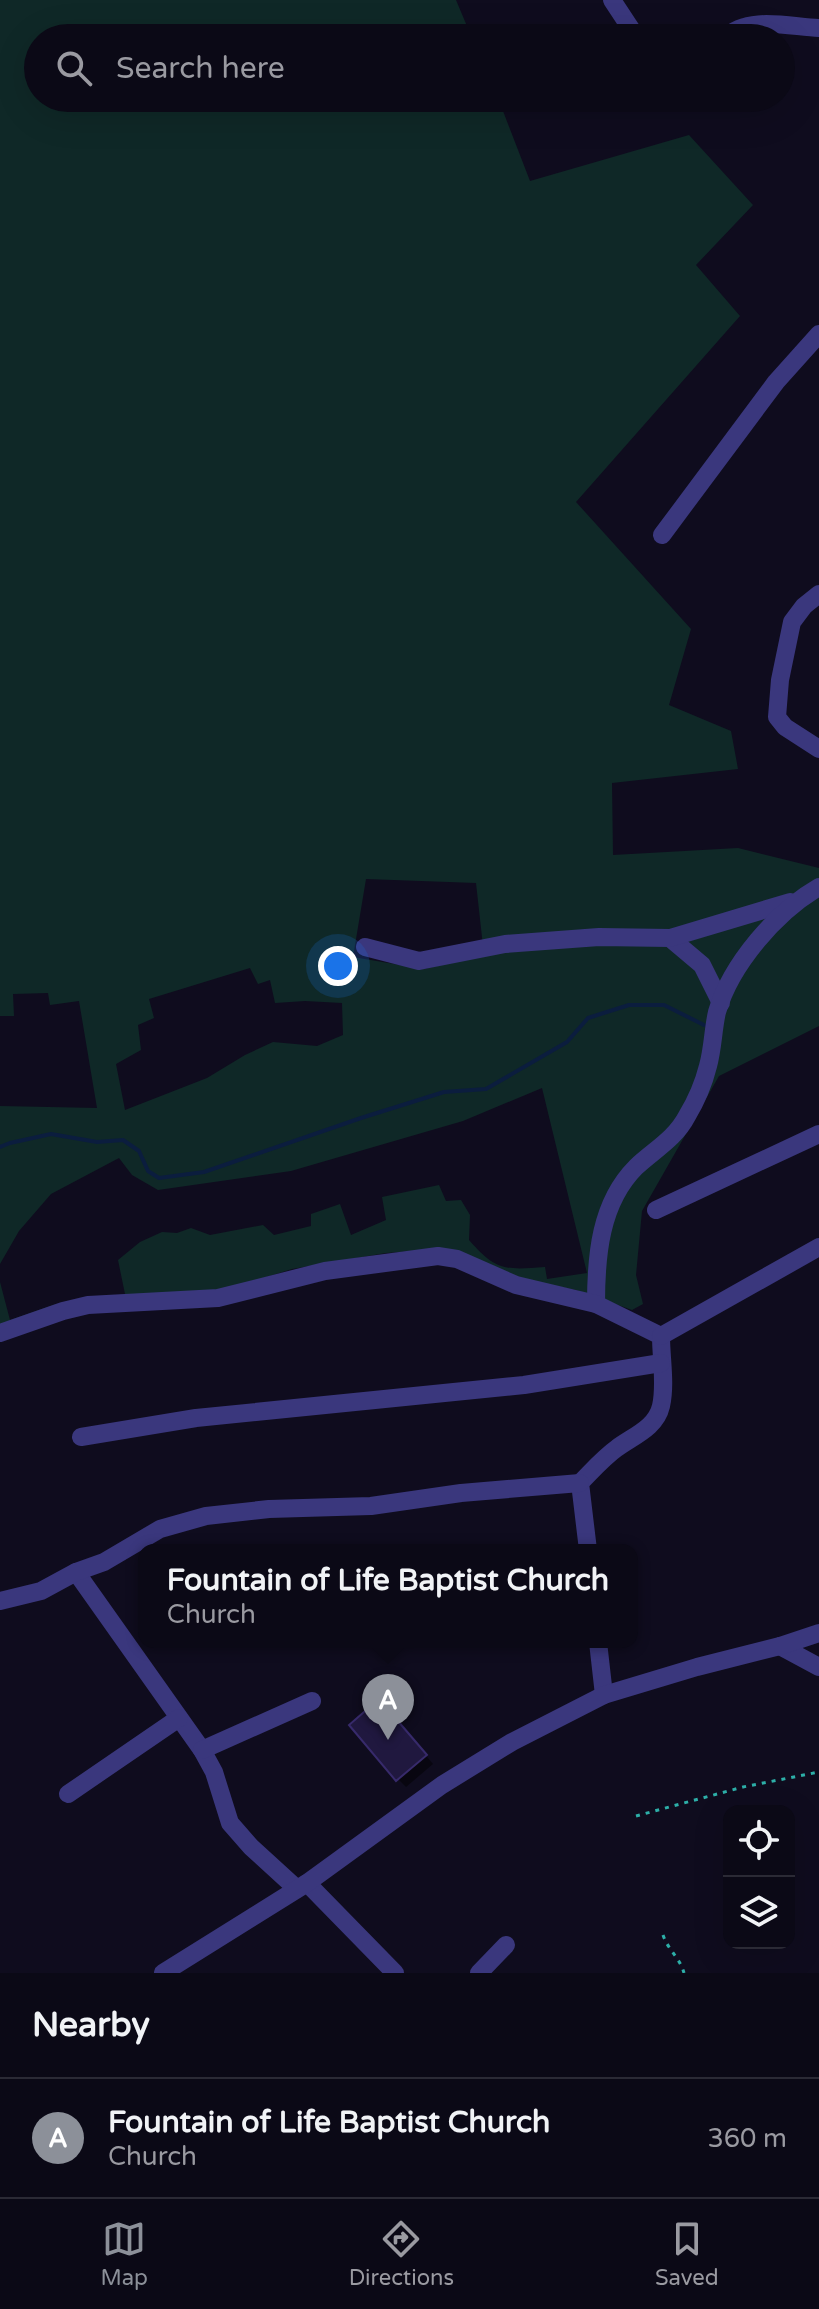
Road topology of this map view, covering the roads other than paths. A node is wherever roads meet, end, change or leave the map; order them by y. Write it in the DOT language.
graph roads {
  1 [pos="612,0"];
  2 [pos="628,24"];
  3 [pos="795,27"];
  4 [pos="819,28"];
  5 [pos="819,334"];
  6 [pos="662,535"];
  7 [pos="819,594"];
  8 [pos="819,749"];
  9 [pos="819,887"];
  10 [pos="797,900"];
  11 [pos="670,938"];
  12 [pos="365,947"];
  13 [pos="721,1003"];
  14 [pos="819,1134"];
  15 [pos="656,1210"];
  16 [pos="819,1247"];
  17 [pos="596,1304"];
  18 [pos="0,1333"];
  19 [pos="661,1336"];
  20 [pos="661,1363"];
  21 [pos="81,1437"];
  22 [pos="580,1483"];
  23 [pos="587,1544"];
  24 [pos="76,1572"];
  25 [pos="0,1601"];
  26 [pos="819,1633"];
  27 [pos="780,1646"];
  28 [pos="599,1648"];
  29 [pos="819,1667"];
  30 [pos="604,1695"];
  31 [pos="312,1701"];
  32 [pos="179,1718"];
  33 [pos="202,1750"];
  34 [pos="68,1794"];
  35 [pos="302,1886"];
  36 [pos="506,1945"];
  37 [pos="163,1973"];
  38 [pos="395,1973"];
  39 [pos="479,1973"];
  1 -- 2 [label="street"];
  3 -- 4 [label="street"];
  5 -- 6 [label="street"];
  7 -- 8 [label="street"];
  9 -- 10 [label="street"];
  10 -- 11 [label="street"];
  10 -- 13 [label="street"];
  11 -- 12 [label="street"];
  11 -- 13 [label="street"];
  13 -- 17 [label="street"];
  14 -- 15 [label="street"];
  16 -- 19 [label="street"];
  17 -- 18 [label="street"];
  17 -- 19 [label="street"];
  19 -- 20 [label="street"];
  20 -- 21 [label="street"];
  20 -- 22 [label="street"];
  22 -- 23 [label="street"];
  22 -- 24 [label="street"];
  24 -- 25 [label="street"];
  24 -- 32 [label="street"];
  26 -- 27 [label="street"];
  27 -- 29 [label="street"];
  27 -- 30 [label="street"];
  28 -- 30 [label="street"];
  30 -- 35 [label="street"];
  31 -- 33 [label="street"];
  32 -- 33 [label="street"];
  32 -- 34 [label="street"];
  33 -- 35 [label="street"];
  35 -- 37 [label="street"];
  35 -- 38 [label="street"];
  36 -- 39 [label="street"];
}
